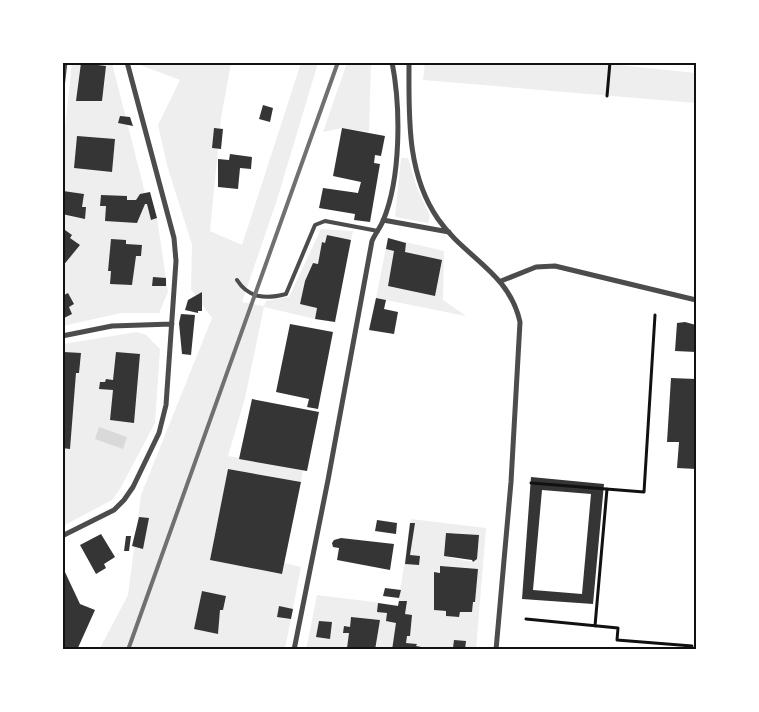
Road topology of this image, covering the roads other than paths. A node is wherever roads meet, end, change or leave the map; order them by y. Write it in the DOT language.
graph roads {
  1 [pos="65,62"];
  2 [pos="127,62"];
  3 [pos="392,62"];
  4 [pos="409,62"];
  5 [pos="62,88"];
  6 [pos="383,220"];
  7 [pos="378,231"];
  8 [pos="449,232"];
  9 [pos="237,280"];
  10 [pos="501,281"];
  11 [pos="696,300"];
  12 [pos="172,324"];
  13 [pos="62,336"];
  14 [pos="62,536"];
  15 [pos="294,650"];
  16 [pos="496,650"];
  1 -- 5 [label="street"];
  2 -- 12 [label="street"];
  3 -- 6 [label="street"];
  4 -- 8 [label="street"];
  6 -- 7 [label="street"];
  6 -- 8 [label="street"];
  7 -- 9 [label="lane"];
  7 -- 15 [label="street"];
  8 -- 10 [label="street"];
  10 -- 11 [label="street"];
  10 -- 16 [label="street"];
  12 -- 13 [label="street"];
  12 -- 14 [label="street"];
}
